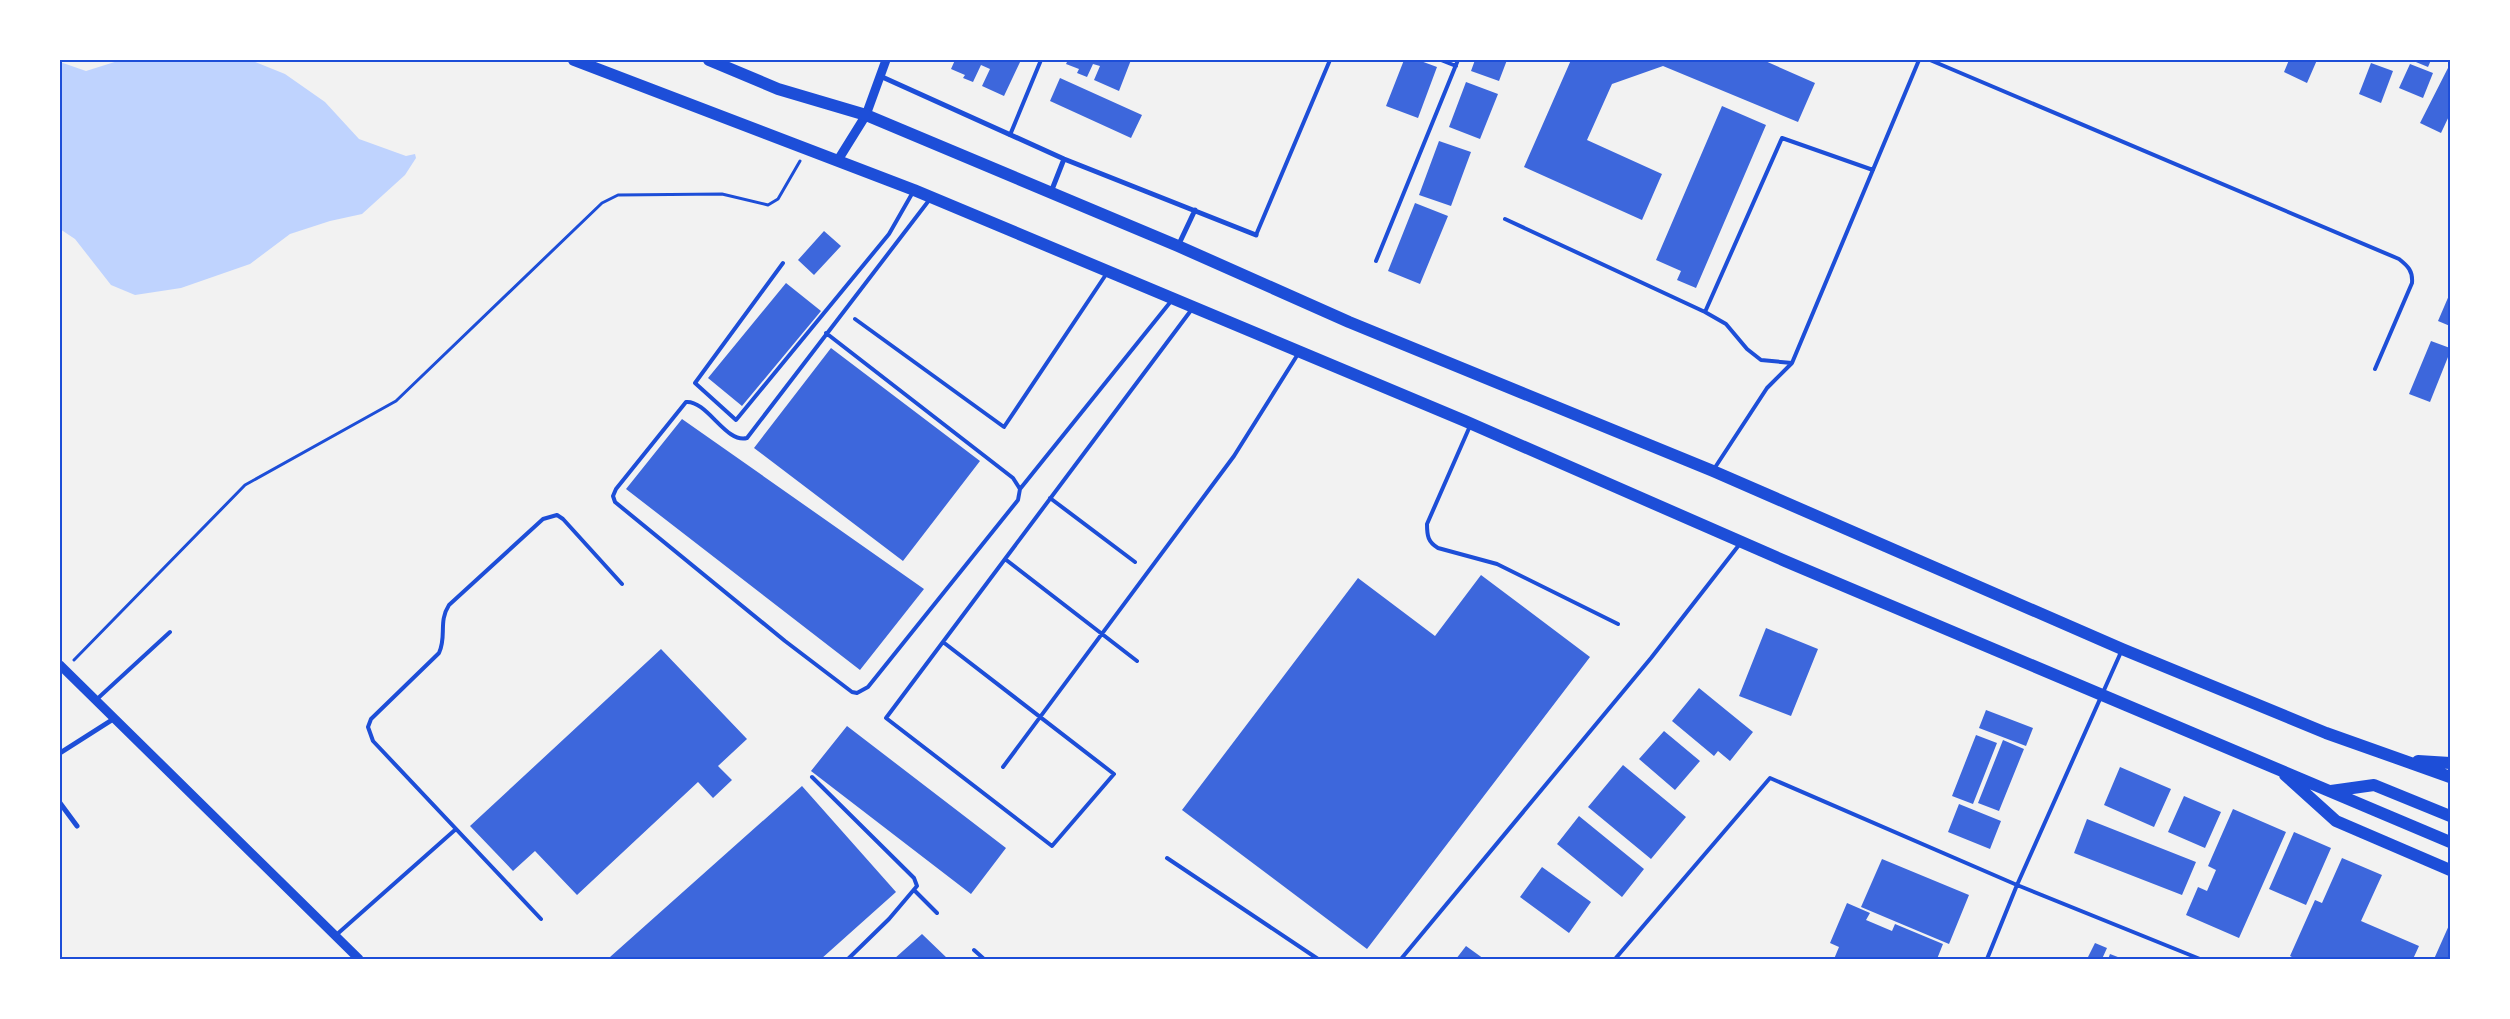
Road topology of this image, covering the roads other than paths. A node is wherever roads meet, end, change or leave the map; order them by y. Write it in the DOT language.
graph roads {
  1 [pos="574,60"];
  2 [pos="709,60"];
  3 [pos="886,60"];
  4 [pos="1041,60"];
  5 [pos="1330,60"];
  6 [pos="1440,60"];
  7 [pos="1458,60"];
  8 [pos="1919,60"];
  9 [pos="1930,60"];
  10 [pos="1456,66"];
  11 [pos="879,76"];
  12 [pos="866,115"];
  13 [pos="1010,135"];
  14 [pos="1064,159"];
  15 [pos="838,160"];
  16 [pos="1872,170"];
  17 [pos="914,190"];
  18 [pos="1051,192"];
  19 [pos="931,197"];
  20 [pos="1195,210"];
  21 [pos="1505,219"];
  22 [pos="1256,235"];
  23 [pos="1178,246"];
  24 [pos="1376,261"];
  25 [pos="783,263"];
  26 [pos="1108,271"];
  27 [pos="1174,298"];
  28 [pos="1193,307"];
  29 [pos="1705,312"];
  30 [pos="855,319"];
  31 [pos="826,333"];
  32 [pos="1299,352"];
  33 [pos="1792,363"];
  34 [pos="2375,369"];
  35 [pos="1471,424"];
  36 [pos="1713,471"];
  37 [pos="1020,489"];
  38 [pos="1050,498"];
  39 [pos="1742,542"];
  40 [pos="1005,559"];
  41 [pos="1135,562"];
  42 [pos="622,584"];
  43 [pos="1618,624"];
  44 [pos="170,632"];
  45 [pos="1102,634"];
  46 [pos="943,642"];
  47 [pos="2122,649"];
  48 [pos="1137,661"];
  49 [pos="62,669"];
  50 [pos="2100,696"];
  51 [pos="96,700"];
  52 [pos="1040,717"];
  53 [pos="115,718"];
  54 [pos="60,753"];
  55 [pos="2406,761"];
  56 [pos="2450,763"];
  57 [pos="1003,767"];
  58 [pos="2279,769"];
  59 [pos="812,777"];
  60 [pos="2450,777"];
  61 [pos="2332,791"];
  62 [pos="60,804"];
  63 [pos="2450,816"];
  64 [pos="77,826"];
  65 [pos="456,829"];
  66 [pos="2450,842"];
  67 [pos="1168,858"];
  68 [pos="2450,870"];
  69 [pos="2017,885"];
  70 [pos="914,891"];
  71 [pos="937,913"];
  72 [pos="541,919"];
  73 [pos="335,936"];
  74 [pos="974,950"];
  75 [pos="359,959"];
  76 [pos="848,959"];
  77 [pos="984,959"];
  78 [pos="1318,959"];
  79 [pos="1401,959"];
  80 [pos="1615,959"];
  81 [pos="1987,959"];
  82 [pos="2200,959"];
  1 -- 15 [label="main road"];
  2 -- 12 [label="main road"];
  3 -- 11 [label="street"];
  4 -- 13 [label="lane"];
  5 -- 22 [label="lane"];
  6 -- 10 [label="lane"];
  7 -- 10 [label="lane"];
  8 -- 16 [label="lane"];
  9 -- 34 [label="lane"];
  10 -- 24 [label="lane"];
  11 -- 12 [label="street"];
  11 -- 13 [label="street"];
  12 -- 15 [label="street"];
  12 -- 18 [label="main road"];
  13 -- 14 [label="street"];
  14 -- 18 [label="street"];
  14 -- 20 [label="street"];
  15 -- 17 [label="main road"];
  16 -- 29 [label="lane"];
  16 -- 33 [label="lane"];
  17 -- 19 [label="main road"];
  17 -- 25 [label="lane"];
  18 -- 23 [label="main road"];
  19 -- 26 [label="main road"];
  19 -- 31 [label="lane"];
  20 -- 22 [label="street"];
  20 -- 23 [label="street"];
  21 -- 29 [label="lane"];
  23 -- 36 [label="main road"];
  26 -- 27 [label="main road"];
  26 -- 30 [label="lane"];
  27 -- 28 [label="main road"];
  27 -- 37 [label="lane"];
  28 -- 32 [label="main road"];
  28 -- 38 [label="lane"];
  29 -- 33 [label="lane"];
  31 -- 37 [label="lane"];
  31 -- 37 [label="lane"];
  32 -- 35 [label="main road"];
  32 -- 45 [label="lane"];
  33 -- 36 [label="lane"];
  35 -- 39 [label="main road"];
  35 -- 43 [label="lane"];
  36 -- 47 [label="main road"];
  38 -- 40 [label="lane"];
  38 -- 41 [label="lane"];
  39 -- 50 [label="main road"];
  39 -- 79 [label="lane"];
  40 -- 45 [label="lane"];
  40 -- 46 [label="lane"];
  42 -- 65 [label="lane"];
  44 -- 51 [label="lane"];
  45 -- 48 [label="lane"];
  45 -- 52 [label="lane"];
  46 -- 52 [label="lane"];
  46 -- 52 [label="lane"];
  47 -- 50 [label="lane"];
  47 -- 55 [label="main road"];
  49 -- 51 [label="street"];
  50 -- 58 [label="main road"];
  50 -- 69 [label="lane"];
  51 -- 53 [label="street"];
  52 -- 57 [label="lane"];
  53 -- 54 [label="street"];
  53 -- 73 [label="street"];
  55 -- 56 [label="main road"];
  55 -- 60 [label="main road"];
  58 -- 61 [label="main road"];
  58 -- 68 [label="main road"];
  59 -- 70 [label="lane"];
  61 -- 63 [label="main road"];
  61 -- 66 [label="main road"];
  62 -- 64 [label="street"];
  65 -- 72 [label="lane"];
  65 -- 73 [label="lane"];
  67 -- 78 [label="lane"];
  69 -- 80 [label="lane"];
  69 -- 81 [label="lane"];
  69 -- 82 [label="lane"];
  70 -- 71 [label="lane"];
  70 -- 76 [label="lane"];
  73 -- 75 [label="street"];
  74 -- 77 [label="lane"];
}
